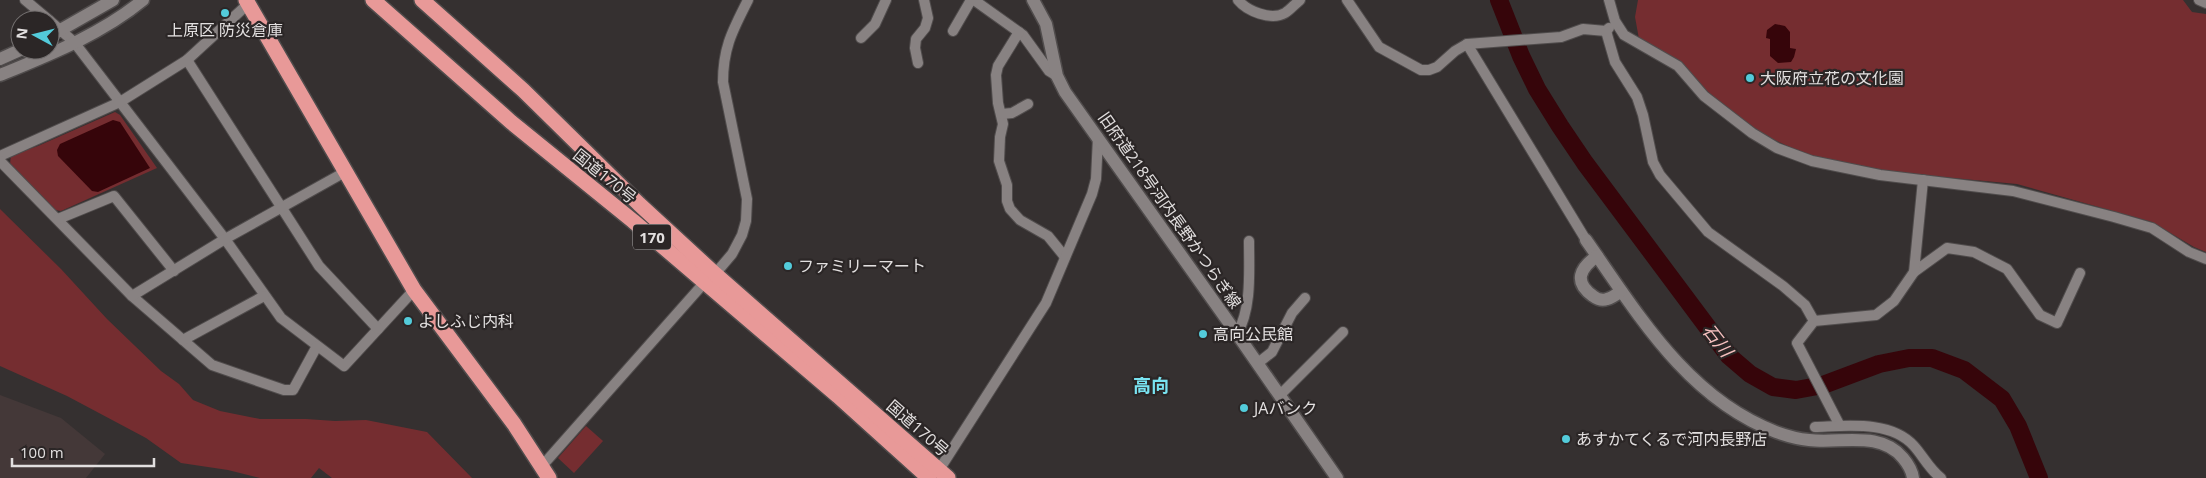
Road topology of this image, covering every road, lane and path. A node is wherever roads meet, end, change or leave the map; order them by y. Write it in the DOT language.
graph roads {
  1 [pos="25,0"];
  2 [pos="112,0"];
  3 [pos="143,0"];
  4 [pos="373,0"];
  5 [pos="422,0"];
  6 [pos="748,0"];
  7 [pos="886,0"];
  8 [pos="924,0"];
  9 [pos="972,0"];
  10 [pos="1033,0"];
  11 [pos="1238,0"];
  12 [pos="1300,0"];
  13 [pos="1347,0"];
  14 [pos="1609,0"];
  15 [pos="2199,0"];
  16 [pos="247,2"];
  17 [pos="2206,2"];
  18 [pos="38,10"];
  19 [pos="1615,21"];
  20 [pos="62,31"];
  21 [pos="953,32"];
  22 [pos="1019,32"];
  23 [pos="1606,32"];
  24 [pos="861,38"];
  25 [pos="74,42"];
  26 [pos="1472,44"];
  27 [pos="187,60"];
  28 [pos="914,61"];
  29 [pos="0,75"];
  30 [pos="1057,76"];
  31 [pos="120,102"];
  32 [pos="1028,104"];
  33 [pos="1002,114"];
  34 [pos="1098,137"];
  35 [pos="0,156"];
  36 [pos="0,161"];
  37 [pos="345,172"];
  38 [pos="1924,180"];
  39 [pos="282,208"];
  40 [pos="58,220"];
  41 [pos="225,239"];
  42 [pos="1586,240"];
  43 [pos="1249,241"];
  44 [pos="1597,256"];
  45 [pos="1065,257"];
  46 [pos="2206,259"];
  47 [pos="174,271"];
  48 [pos="1914,272"];
  49 [pos="2080,273"];
  50 [pos="709,278"];
  51 [pos="414,290"];
  52 [pos="1621,291"];
  53 [pos="132,296"];
  54 [pos="264,296"];
  55 [pos="1306,298"];
  56 [pos="1814,321"];
  57 [pos="378,329"];
  58 [pos="1342,332"];
  59 [pos="1237,334"];
  60 [pos="183,340"];
  61 [pos="317,346"];
  62 [pos="1258,363"];
  63 [pos="1280,395"];
  64 [pos="1840,426"];
  65 [pos="1815,427"];
  66 [pos="545,472"];
  67 [pos="938,475"];
  68 [pos="1337,478"];
  69 [pos="1913,478"];
  70 [pos="1941,478"];
  1 -- 18 [label="street"];
  2 -- 20 [label="street"];
  3 -- 25 [label="street"];
  4 -- 50 [label="highway, 国道170号 / 170"];
  5 -- 50 [label="highway, 国道170号 / 170"];
  6 -- 50 [label="street"];
  7 -- 24 [label="street"];
  8 -- 28 [label="street"];
  9 -- 21 [label="street"];
  9 -- 22 [label="street"];
  10 -- 30 [label="street, 旧府道218号河内長野かつらぎ線"];
  11 -- 12 [label="street"];
  13 -- 26 [label="street"];
  14 -- 19 [label="street"];
  15 -- 17 [label="street"];
  16 -- 27 [label="street"];
  16 -- 37 [label="highway"];
  19 -- 23 [label="street"];
  19 -- 38 [label="street"];
  20 -- 25 [label="street"];
  22 -- 30 [label="street"];
  22 -- 33 [label="street"];
  23 -- 26 [label="street"];
  23 -- 56 [label="street"];
  25 -- 29 [label="street"];
  25 -- 31 [label="street"];
  26 -- 42 [label="street"];
  27 -- 31 [label="street"];
  27 -- 39 [label="street"];
  30 -- 34 [label="street, 旧府道218号河内長野かつらぎ線"];
  31 -- 35 [label="street"];
  31 -- 41 [label="street"];
  32 -- 33 [label="street"];
  33 -- 45 [label="street"];
  34 -- 45 [label="street"];
  34 -- 59 [label="street, 旧府道218号河内長野かつらぎ線"];
  36 -- 40 [label="street"];
  37 -- 39 [label="street"];
  37 -- 51 [label="highway"];
  38 -- 46 [label="street"];
  38 -- 48 [label="street"];
  39 -- 41 [label="street"];
  39 -- 57 [label="street"];
  40 -- 47 [label="street"];
  40 -- 53 [label="street"];
  41 -- 47 [label="street"];
  41 -- 54 [label="street"];
  42 -- 44 [label="street"];
  43 -- 59 [label="street"];
  44 -- 52 [label="street"];
  44 -- 52 [label="street"];
  45 -- 67 [label="street"];
  47 -- 53 [label="street"];
  48 -- 49 [label="street"];
  48 -- 56 [label="street"];
  50 -- 66 [label="street"];
  50 -- 67 [label="highway, 国道170号 / 170"];
  51 -- 57 [label="street"];
  51 -- 66 [label="highway"];
  52 -- 69 [label="street"];
  53 -- 60 [label="street"];
  54 -- 60 [label="street"];
  54 -- 61 [label="street"];
  55 -- 62 [label="street"];
  56 -- 64 [label="street"];
  57 -- 61 [label="street"];
  58 -- 63 [label="street"];
  59 -- 62 [label="street, 旧府道218号河内長野かつらぎ線"];
  60 -- 61 [label="street"];
  62 -- 63 [label="street, 旧府道218号河内長野かつらぎ線"];
  63 -- 68 [label="street, 旧府道218号河内長野かつらぎ線"];
  64 -- 65 [label="street"];
  64 -- 70 [label="street"];
}
